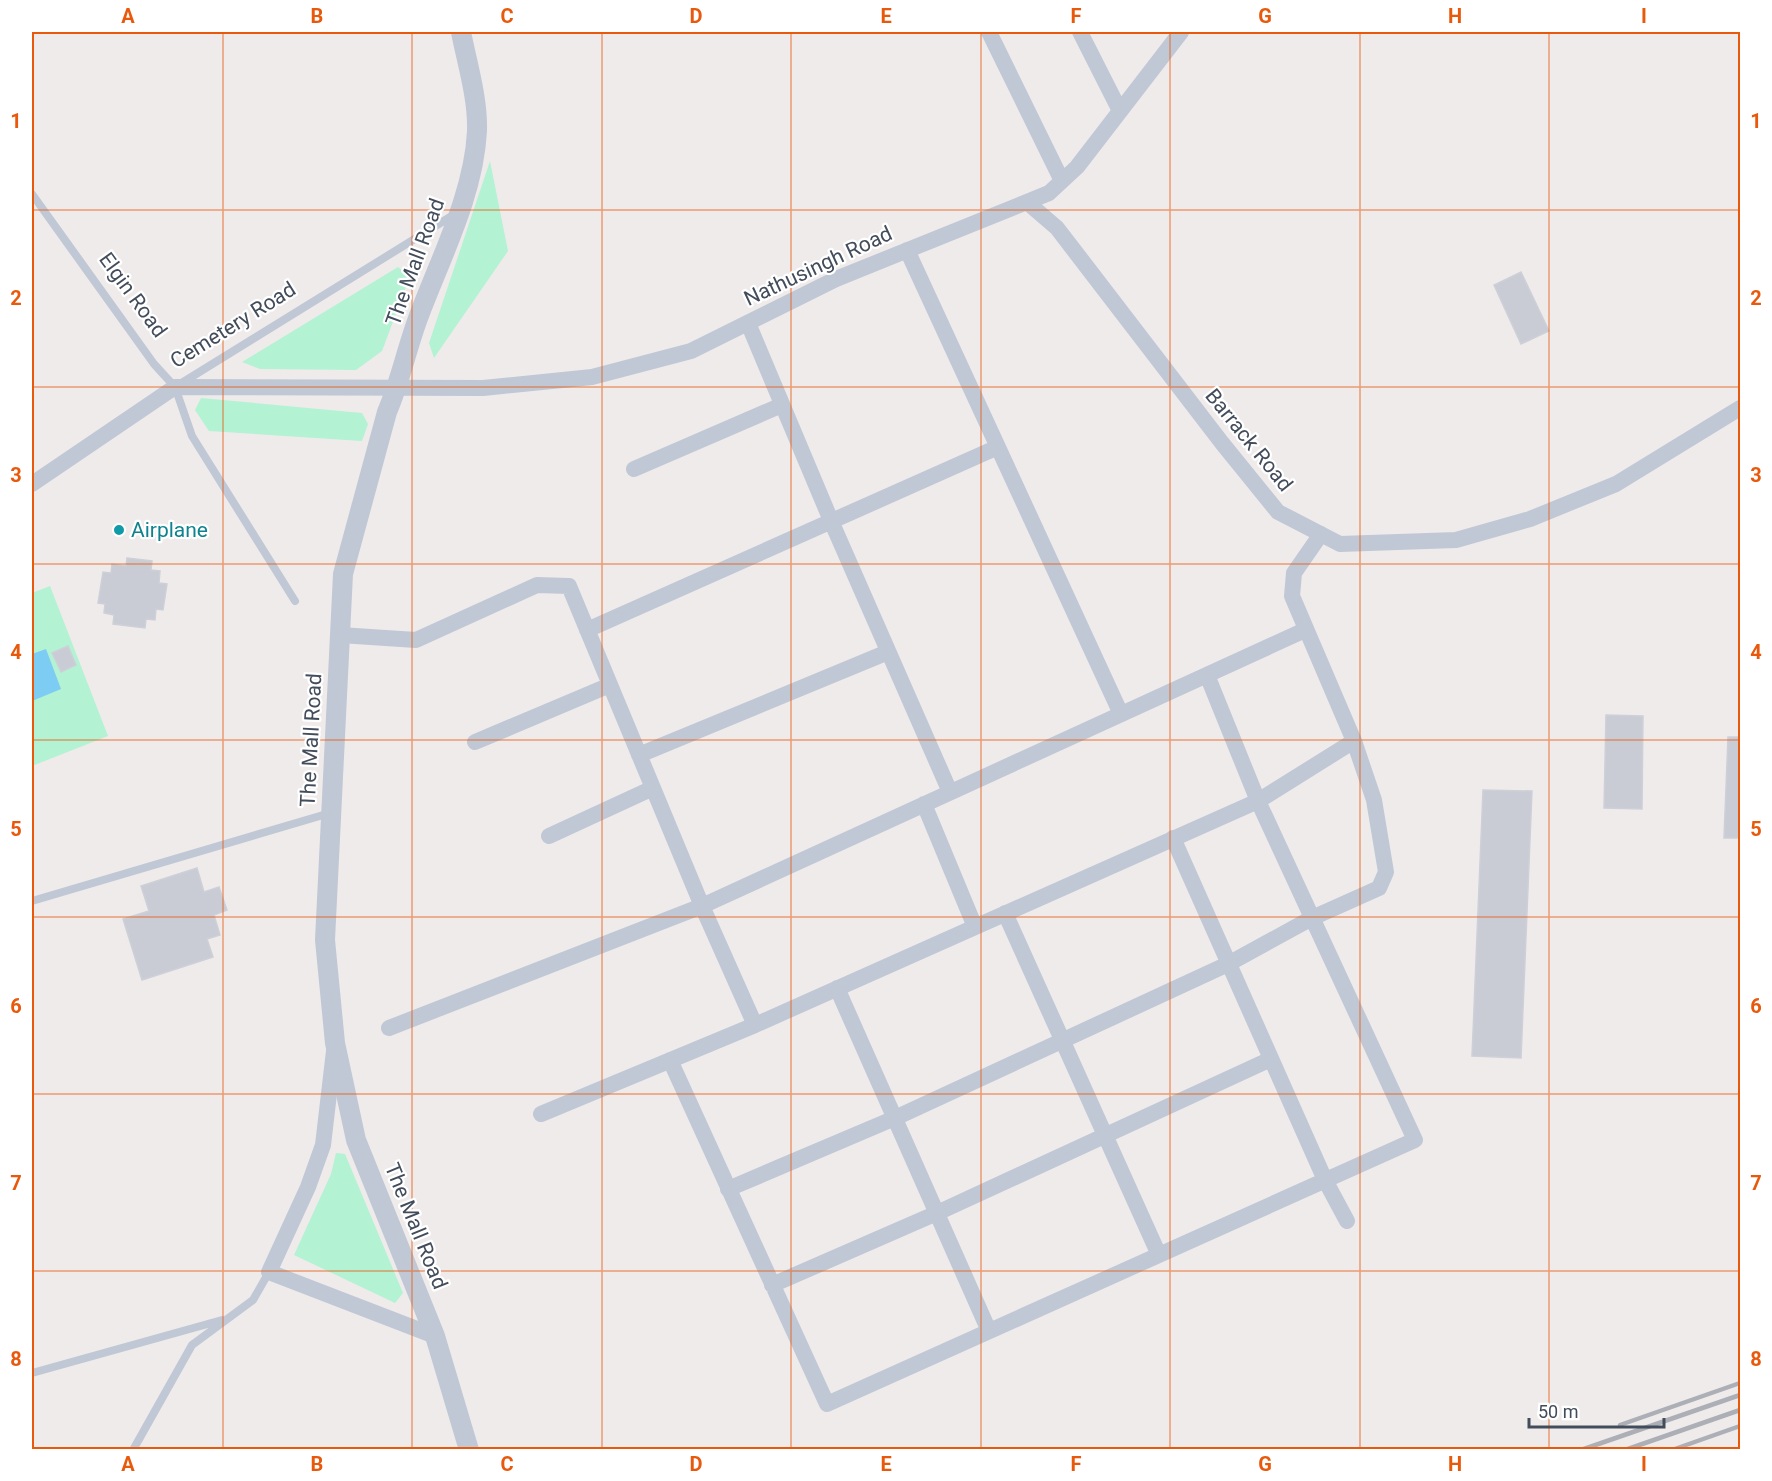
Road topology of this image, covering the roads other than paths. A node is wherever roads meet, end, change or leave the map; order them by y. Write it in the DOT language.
graph roads {
  1 [pos="461,32"];
  2 [pos="989,32"];
  3 [pos="1080,32"];
  4 [pos="1181,32"];
  5 [pos="1120,111"];
  6 [pos="1062,181"];
  7 [pos="32,194"];
  8 [pos="1028,203"];
  9 [pos="461,210"];
  10 [pos="907,250"];
  11 [pos="748,323"];
  12 [pos="175,387"];
  13 [pos="397,389"];
  14 [pos="782,405"];
  15 [pos="1740,408"];
  16 [pos="998,447"];
  17 [pos="634,469"];
  18 [pos="32,484"];
  19 [pos="832,523"];
  20 [pos="1321,534"];
  21 [pos="295,601"];
  22 [pos="587,630"];
  23 [pos="1305,630"];
  24 [pos="340,635"];
  25 [pos="888,652"];
  26 [pos="1207,675"];
  27 [pos="610,685"];
  28 [pos="1121,714"];
  29 [pos="1354,741"];
  30 [pos="475,742"];
  31 [pos="639,755"];
  32 [pos="653,788"];
  33 [pos="950,792"];
  34 [pos="1258,801"];
  35 [pos="924,804"];
  36 [pos="332,812"];
  37 [pos="549,836"];
  38 [pos="1173,838"];
  39 [pos="32,901"];
  40 [pos="702,906"];
  41 [pos="1005,913"];
  42 [pos="1312,918"];
  43 [pos="975,927"];
  44 [pos="1228,964"];
  45 [pos="837,988"];
  46 [pos="755,1025"];
  47 [pos="389,1028"];
  48 [pos="1064,1039"];
  49 [pos="335,1043"];
  50 [pos="1271,1059"];
  51 [pos="670,1060"];
  52 [pos="541,1114"];
  53 [pos="895,1118"];
  54 [pos="1106,1134"];
  55 [pos="1325,1180"];
  56 [pos="728,1189"];
  57 [pos="937,1214"];
  58 [pos="1347,1221"];
  59 [pos="1159,1255"];
  60 [pos="269,1272"];
  61 [pos="772,1285"];
  62 [pos="229,1318"];
  63 [pos="989,1332"];
  64 [pos="435,1336"];
  65 [pos="32,1373"];
  66 [pos="133,1449"];
  67 [pos="470,1449"];
  1 -- 9 [label="street, The Mall Road"];
  2 -- 6 [label="street"];
  3 -- 5 [label="street"];
  4 -- 5 [label="street, Nathusingh Road"];
  5 -- 6 [label="street, Nathusingh Road"];
  6 -- 8 [label="street, Nathusingh Road"];
  7 -- 12 [label="lane, Elgin Road"];
  8 -- 10 [label="street, Nathusingh Road"];
  8 -- 20 [label="street, Barrack Road"];
  9 -- 12 [label="lane, Cemetery Road"];
  9 -- 13 [label="street, The Mall Road"];
  10 -- 11 [label="street, Nathusingh Road"];
  10 -- 16 [label="street"];
  11 -- 13 [label="street, Nathusingh Road"];
  11 -- 14 [label="street"];
  12 -- 13 [label="street"];
  12 -- 18 [label="street, Cemetery Road"];
  12 -- 21 [label="lane"];
  13 -- 24 [label="street, The Mall Road"];
  14 -- 17 [label="street"];
  14 -- 19 [label="street"];
  15 -- 20 [label="street, Barrack Road"];
  16 -- 19 [label="street"];
  16 -- 28 [label="street"];
  19 -- 22 [label="street"];
  19 -- 25 [label="street"];
  20 -- 23 [label="street"];
  22 -- 24 [label="street"];
  22 -- 27 [label="street"];
  23 -- 26 [label="street"];
  23 -- 29 [label="street"];
  24 -- 36 [label="street, The Mall Road"];
  25 -- 31 [label="street"];
  25 -- 33 [label="street"];
  26 -- 28 [label="street"];
  26 -- 34 [label="street"];
  27 -- 30 [label="street"];
  27 -- 31 [label="street"];
  28 -- 33 [label="street"];
  29 -- 34 [label="street"];
  29 -- 42 [label="street"];
  31 -- 32 [label="street"];
  32 -- 37 [label="street"];
  32 -- 40 [label="street"];
  33 -- 35 [label="street"];
  34 -- 38 [label="street"];
  34 -- 42 [label="street"];
  35 -- 40 [label="street"];
  35 -- 43 [label="street"];
  36 -- 39 [label="lane"];
  36 -- 49 [label="street, The Mall Road"];
  38 -- 41 [label="street"];
  38 -- 44 [label="street"];
  40 -- 46 [label="street"];
  40 -- 47 [label="street"];
  41 -- 43 [label="street"];
  41 -- 48 [label="street"];
  42 -- 44 [label="street"];
  42 -- 55 [label="street"];
  43 -- 45 [label="street"];
  44 -- 48 [label="street"];
  44 -- 50 [label="street"];
  45 -- 46 [label="street"];
  45 -- 53 [label="street"];
  46 -- 51 [label="street"];
  48 -- 53 [label="street"];
  48 -- 54 [label="street"];
  49 -- 60 [label="street"];
  49 -- 64 [label="street, The Mall Road"];
  50 -- 54 [label="street"];
  50 -- 55 [label="street"];
  51 -- 52 [label="street"];
  51 -- 56 [label="street"];
  53 -- 56 [label="street"];
  53 -- 57 [label="street"];
  54 -- 57 [label="street"];
  54 -- 59 [label="street"];
  55 -- 58 [label="street"];
  55 -- 59 [label="street"];
  56 -- 61 [label="street"];
  57 -- 61 [label="street"];
  57 -- 63 [label="street"];
  59 -- 63 [label="street"];
  60 -- 62 [label="lane"];
  60 -- 64 [label="street"];
  61 -- 63 [label="street"];
  62 -- 65 [label="lane"];
  62 -- 66 [label="lane"];
  64 -- 67 [label="street, The Mall Road"];
}
